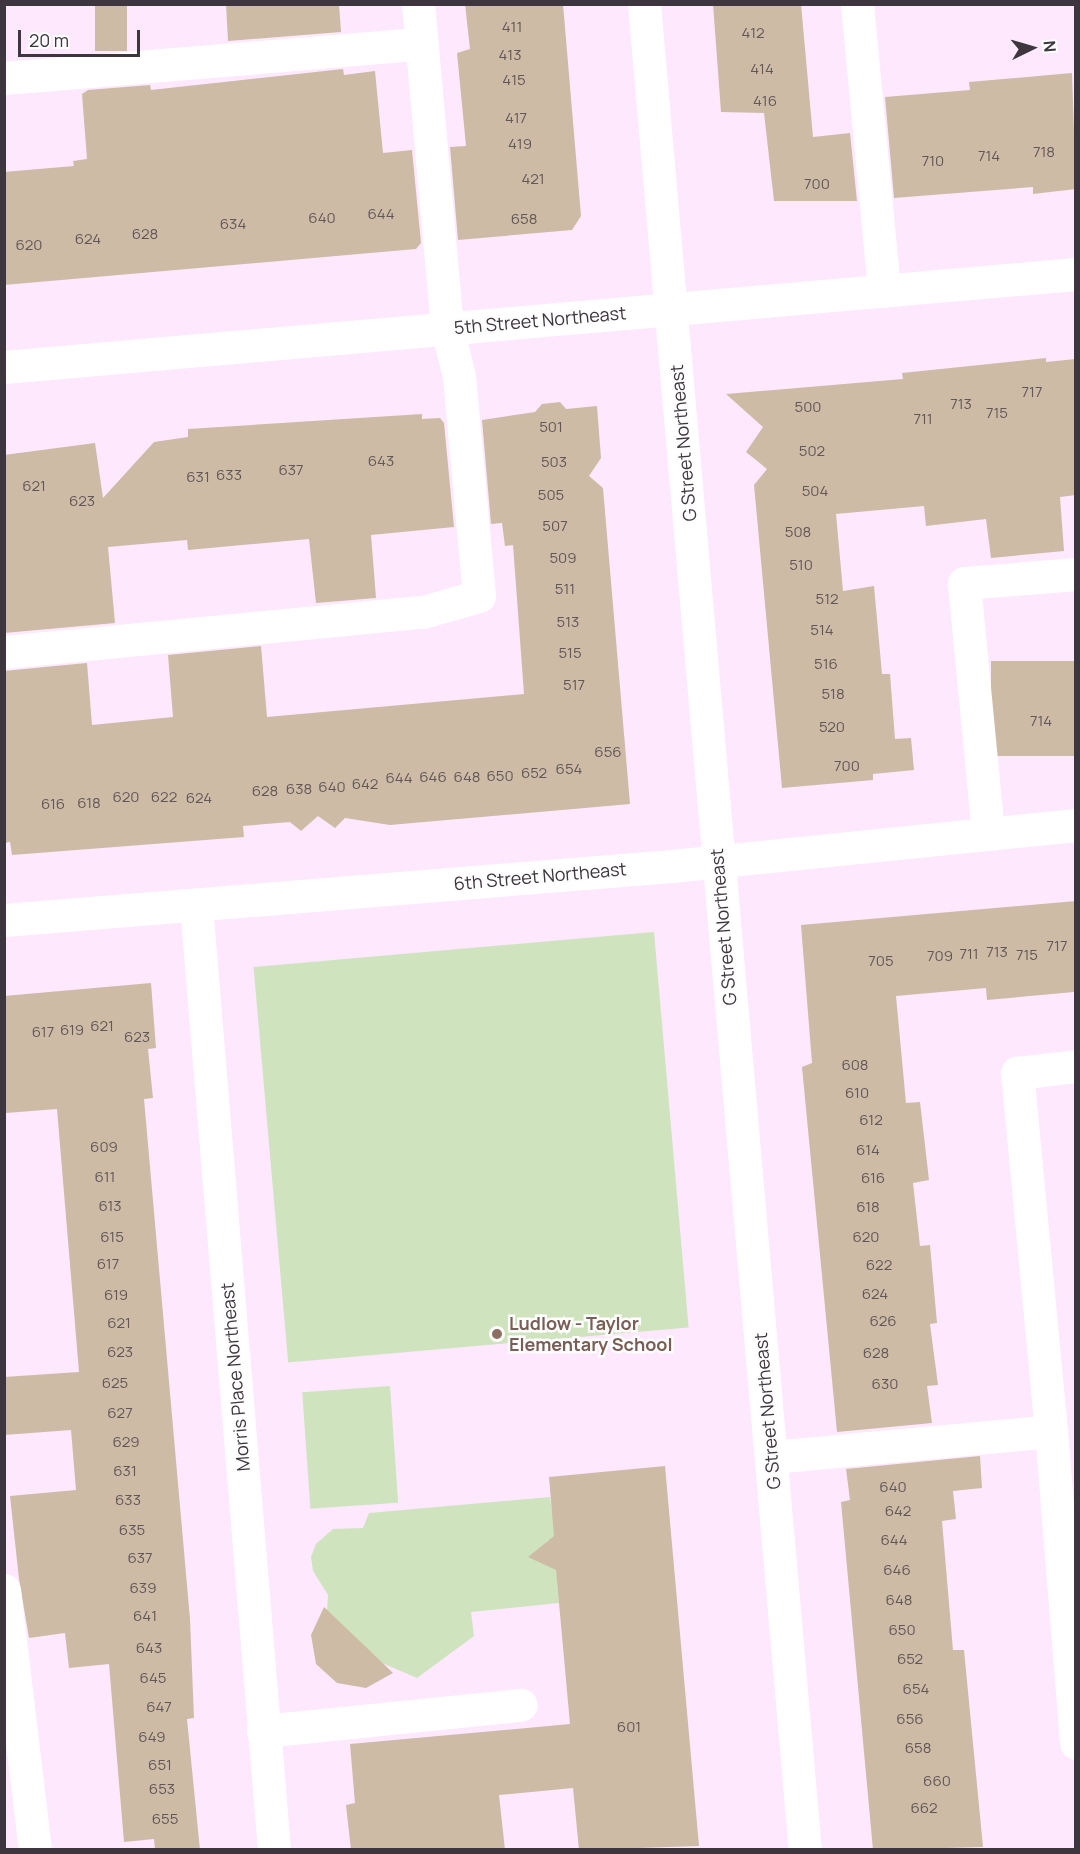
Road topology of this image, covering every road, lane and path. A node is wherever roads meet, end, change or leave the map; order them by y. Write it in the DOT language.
graph roads {
  1 [pos="418,4"];
  2 [pos="644,4"];
  3 [pos="857,4"];
  4 [pos="422,44"];
  5 [pos="4,78"];
  6 [pos="1076,274"];
  7 [pos="884,291"];
  8 [pos="671,309"];
  9 [pos="447,328"];
  10 [pos="4,367"];
  11 [pos="1076,574"];
  12 [pos="4,652"];
  13 [pos="1076,825"];
  14 [pos="988,833"];
  15 [pos="717,861"];
  16 [pos="196,905"];
  17 [pos="4,920"];
  18 [pos="1076,1066"];
  19 [pos="1051,1431"];
  20 [pos="772,1456"];
  21 [pos="4,1590"];
  22 [pos="521,1705"];
  23 [pos="263,1731"];
  24 [pos="1075,1749"];
  25 [pos="35,1850"];
  26 [pos="274,1850"];
  27 [pos="805,1850"];
  1 -- 4 [label="street"];
  2 -- 8 [label="street, G Street Northeast"];
  3 -- 7 [label="street"];
  4 -- 5 [label="street"];
  4 -- 9 [label="street"];
  6 -- 7 [label="street, 5th Street Northeast"];
  7 -- 8 [label="street, 5th Street Northeast"];
  8 -- 9 [label="street, 5th Street Northeast"];
  8 -- 15 [label="street, G Street Northeast"];
  9 -- 10 [label="street, 5th Street Northeast"];
  9 -- 12 [label="street"];
  11 -- 14 [label="street"];
  13 -- 14 [label="street, 6th Street Northeast"];
  14 -- 15 [label="street, 6th Street Northeast"];
  15 -- 16 [label="street, 6th Street Northeast"];
  15 -- 20 [label="street, G Street Northeast"];
  16 -- 17 [label="street, 6th Street Northeast"];
  16 -- 23 [label="street, Morris Place Northeast"];
  18 -- 19 [label="street"];
  19 -- 20 [label="street"];
  19 -- 24 [label="street"];
  20 -- 27 [label="street, G Street Northeast"];
  21 -- 25 [label="street"];
  22 -- 23 [label="street"];
  23 -- 26 [label="street, Morris Place Northeast"];
}
